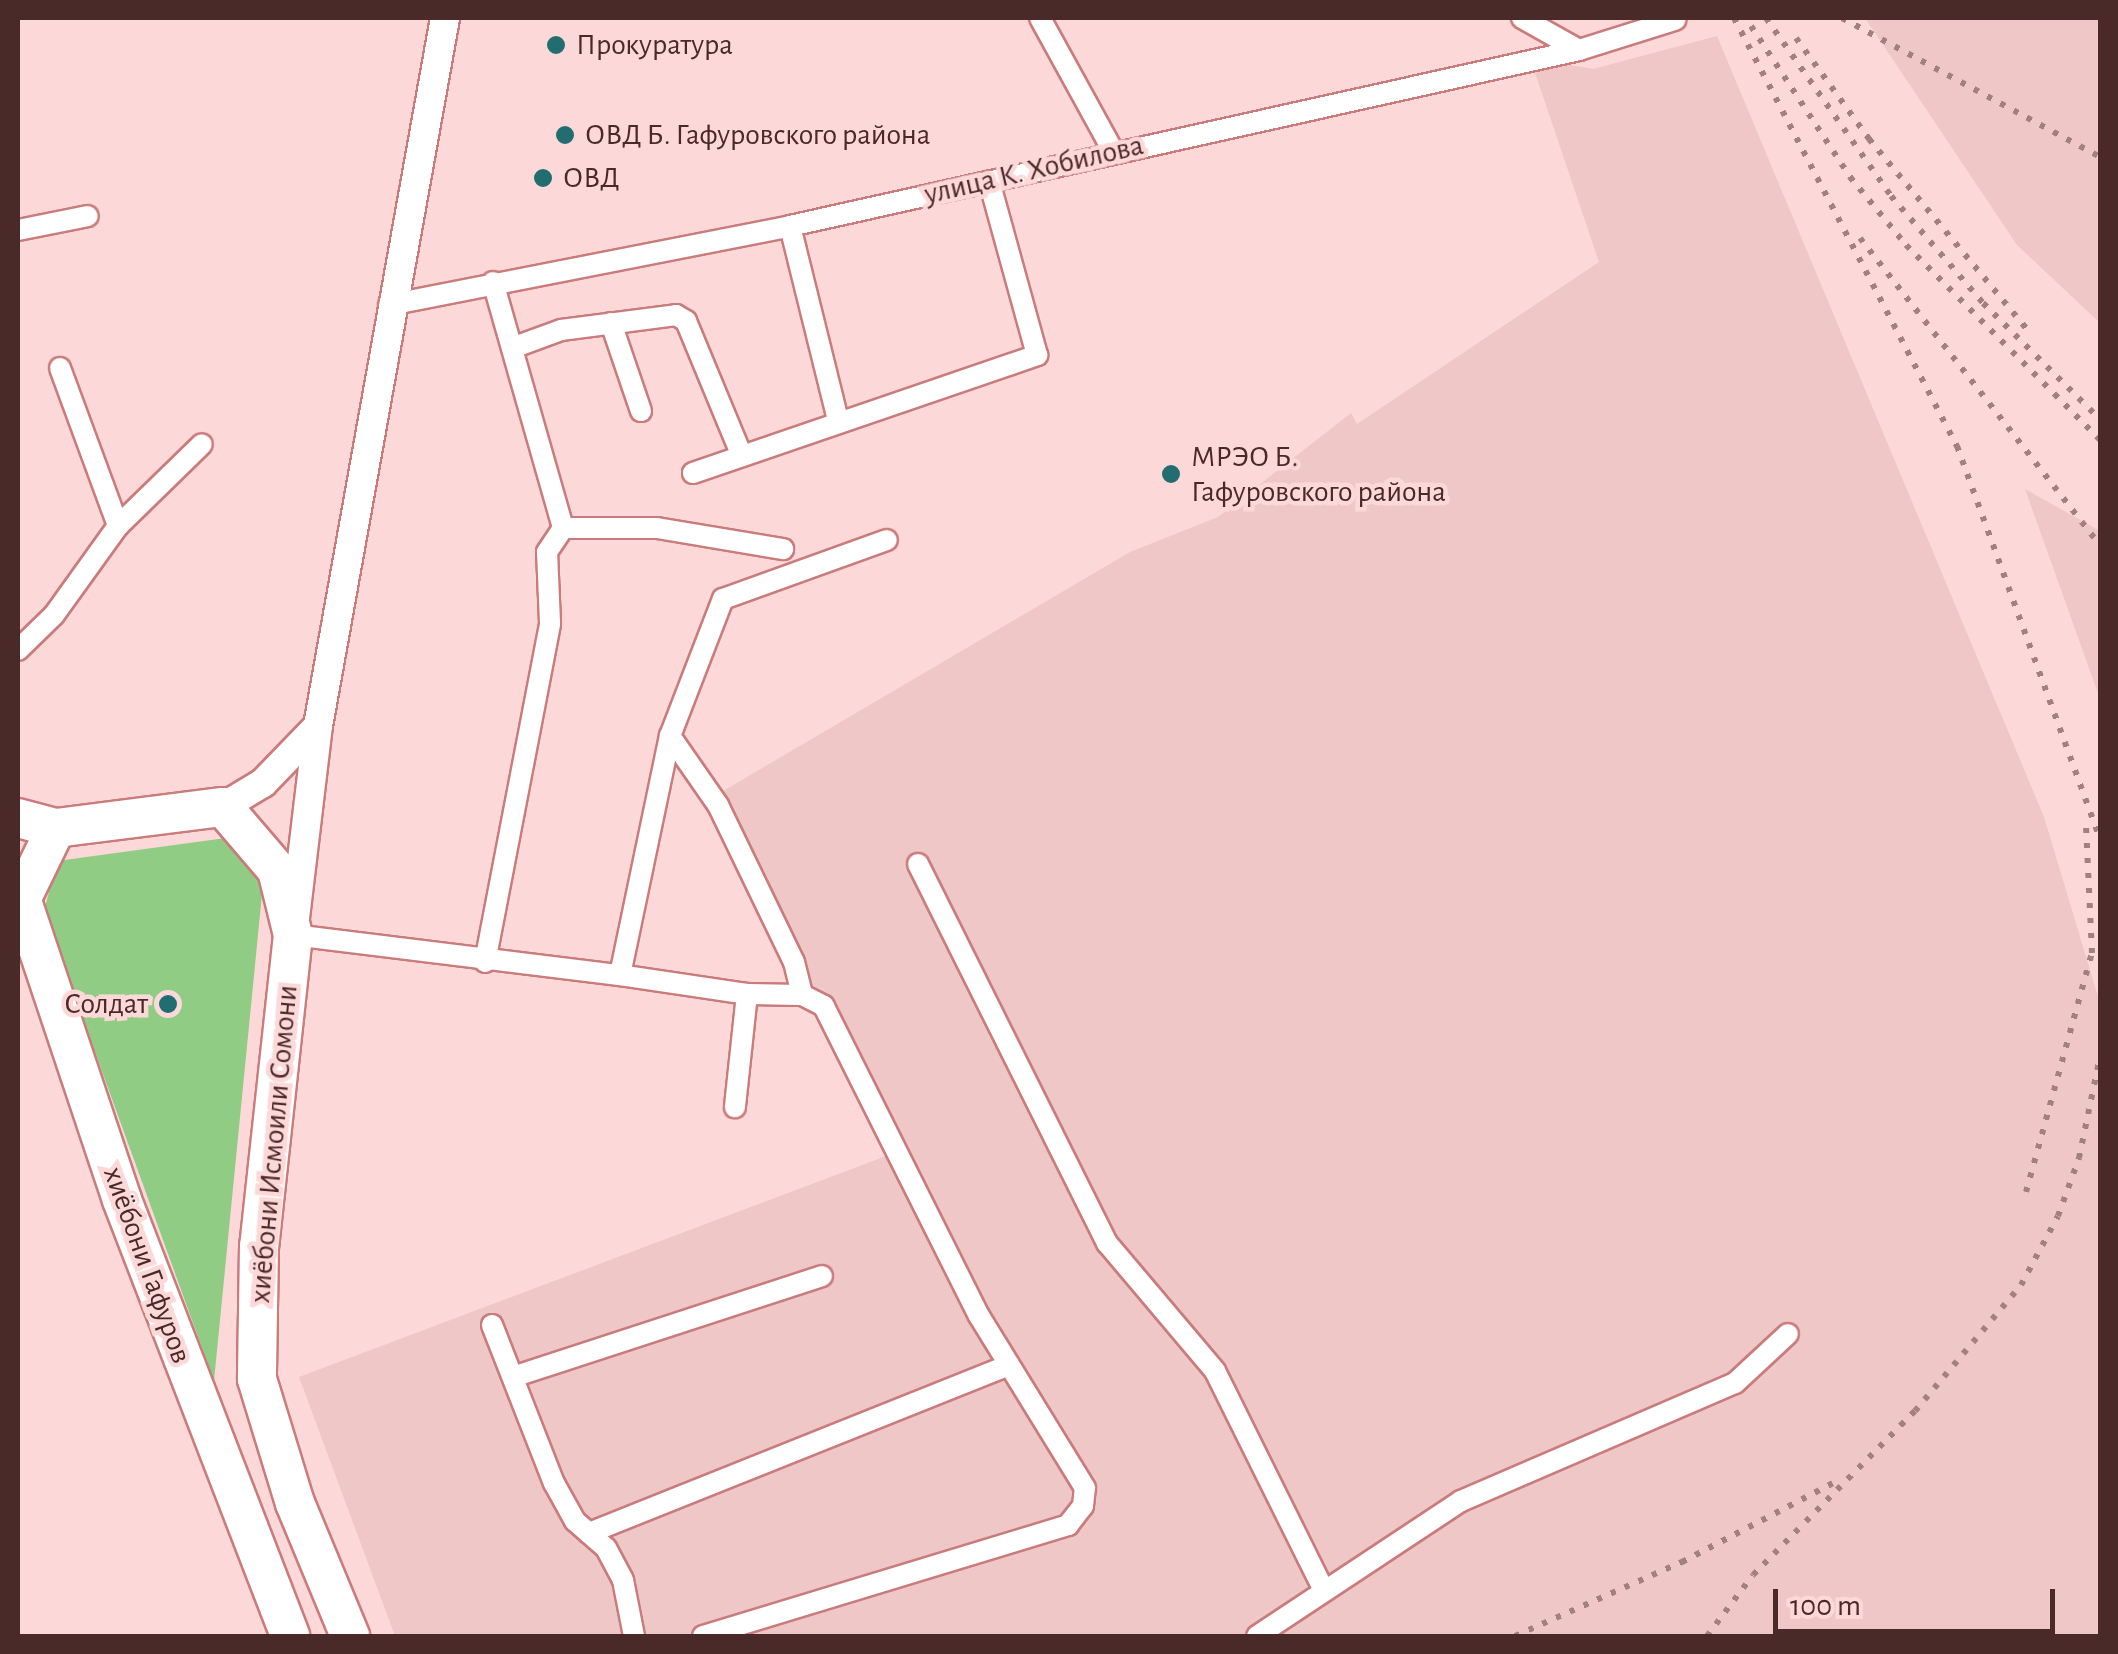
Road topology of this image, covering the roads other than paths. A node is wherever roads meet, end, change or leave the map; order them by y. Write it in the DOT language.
graph roads {
  1 [pos="445,18"];
  2 [pos="1040,18"];
  3 [pos="1522,18"];
  4 [pos="1674,20"];
  5 [pos="1579,50"];
  6 [pos="1113,151"];
  7 [pos="989,181"];
  8 [pos="88,216"];
  9 [pos="790,226"];
  10 [pos="18,230"];
  11 [pos="493,282"];
  12 [pos="389,305"];
  13 [pos="611,323"];
  14 [pos="512,348"];
  15 [pos="60,368"];
  16 [pos="641,411"];
  17 [pos="838,420"];
  18 [pos="202,444"];
  19 [pos="742,456"];
  20 [pos="692,473"];
  21 [pos="118,526"];
  22 [pos="563,528"];
  23 [pos="887,540"];
  24 [pos="783,550"];
  25 [pos="18,650"];
  26 [pos="318,726"];
  27 [pos="670,736"];
  28 [pos="223,806"];
  29 [pos="18,818"];
  30 [pos="56,828"];
  31 [pos="918,864"];
  32 [pos="21,916"];
  33 [pos="293,935"];
  34 [pos="485,962"];
  35 [pos="620,975"];
  36 [pos="747,994"];
  37 [pos="802,995"];
  38 [pos="735,1107"];
  39 [pos="822,1276"];
  40 [pos="492,1325"];
  41 [pos="1788,1334"];
  42 [pos="1009,1365"];
  43 [pos="513,1377"];
  44 [pos="589,1533"];
  45 [pos="1323,1590"];
  46 [pos="290,1636"];
  47 [pos="350,1636"];
  48 [pos="634,1636"];
  49 [pos="704,1636"];
  50 [pos="1257,1636"];
  1 -- 12 [label="street"];
  2 -- 6 [label="street"];
  3 -- 5 [label="street"];
  4 -- 5 [label="street, улица К. Хобилова"];
  5 -- 6 [label="street, улица К. Хобилова"];
  6 -- 7 [label="street, улица К. Хобилова"];
  7 -- 9 [label="street, улица К. Хобилова"];
  7 -- 17 [label="street"];
  8 -- 10 [label="street"];
  9 -- 11 [label="street, улица К. Хобилова"];
  9 -- 17 [label="street"];
  11 -- 12 [label="street, улица К. Хобилова"];
  11 -- 14 [label="street"];
  12 -- 26 [label="street"];
  13 -- 14 [label="street"];
  13 -- 16 [label="street"];
  13 -- 19 [label="street"];
  14 -- 22 [label="street"];
  15 -- 21 [label="street"];
  17 -- 19 [label="street"];
  18 -- 21 [label="street"];
  19 -- 20 [label="street"];
  21 -- 25 [label="street"];
  22 -- 24 [label="street"];
  22 -- 34 [label="street"];
  23 -- 27 [label="street"];
  26 -- 28 [label="street"];
  26 -- 33 [label="street"];
  27 -- 35 [label="street"];
  27 -- 37 [label="street"];
  28 -- 30 [label="highway"];
  28 -- 33 [label="highway"];
  29 -- 30 [label="highway"];
  30 -- 32 [label="highway"];
  31 -- 45 [label="street"];
  32 -- 46 [label="highway, хиёбони Гафуров"];
  33 -- 34 [label="street"];
  33 -- 47 [label="highway, хиёбони Исмоили Сомони"];
  34 -- 35 [label="street"];
  35 -- 36 [label="street"];
  36 -- 37 [label="street"];
  36 -- 38 [label="street"];
  37 -- 42 [label="street"];
  39 -- 43 [label="street"];
  40 -- 43 [label="street"];
  41 -- 45 [label="street"];
  42 -- 44 [label="street"];
  42 -- 49 [label="street"];
  43 -- 44 [label="street"];
  44 -- 48 [label="street"];
  45 -- 50 [label="street"];
}
